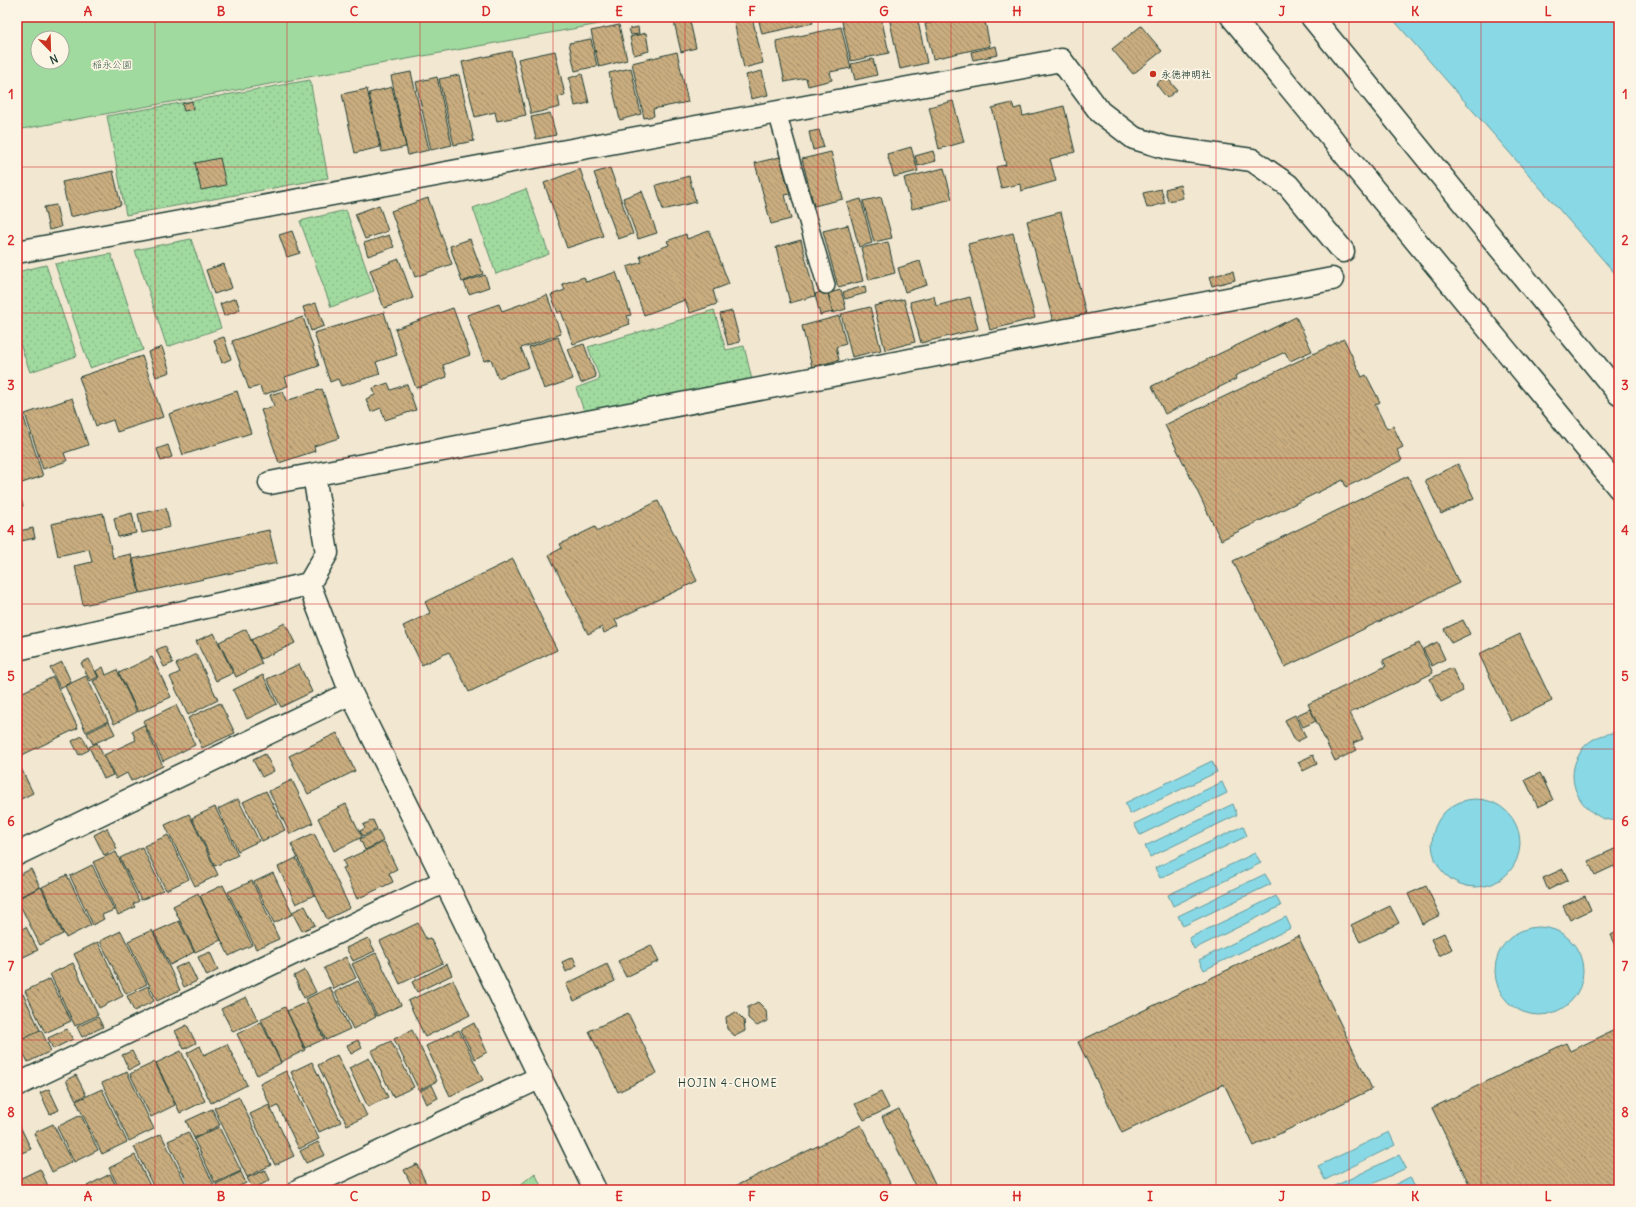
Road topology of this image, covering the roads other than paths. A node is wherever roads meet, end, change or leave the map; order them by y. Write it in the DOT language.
graph roads {
  1 [pos="1232,17"];
  2 [pos="1312,17"];
  3 [pos="777,112"];
  4 [pos="1343,251"];
  5 [pos="17,252"];
  6 [pos="1332,279"];
  7 [pos="826,285"];
  8 [pos="1619,394"];
  9 [pos="314,474"];
  10 [pos="270,483"];
  11 [pos="1619,488"];
  12 [pos="309,584"];
  13 [pos="17,649"];
  14 [pos="351,693"];
  15 [pos="17,854"];
  16 [pos="445,881"];
  17 [pos="541,1077"];
  18 [pos="17,1085"];
  19 [pos="299,1190"];
  20 [pos="595,1190"];
  1 -- 11 [label="street"];
  2 -- 8 [label="street"];
  3 -- 4 [label="street"];
  3 -- 5 [label="street"];
  3 -- 7 [label="lane"];
  6 -- 9 [label="street"];
  9 -- 10 [label="street"];
  9 -- 12 [label="street"];
  12 -- 13 [label="street"];
  12 -- 14 [label="street"];
  14 -- 15 [label="street"];
  14 -- 16 [label="street"];
  16 -- 17 [label="street"];
  16 -- 18 [label="street"];
  17 -- 19 [label="street"];
  17 -- 20 [label="street"];
}
